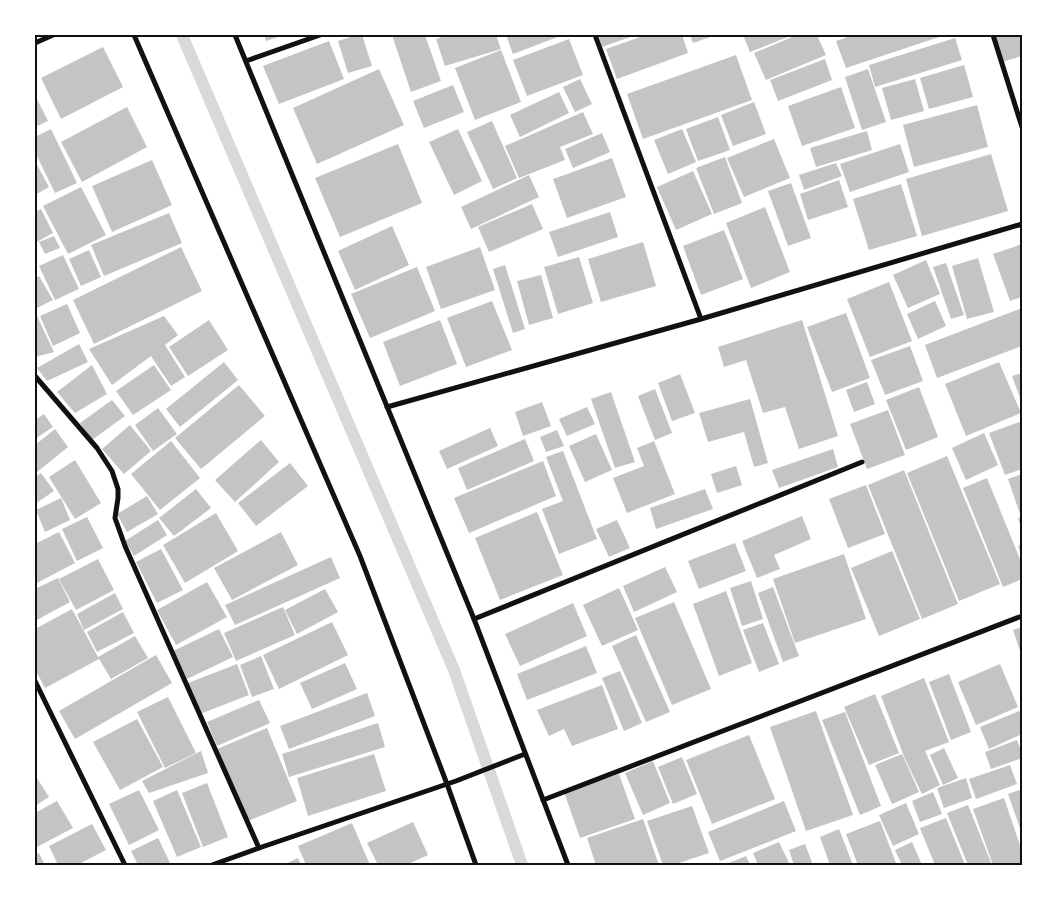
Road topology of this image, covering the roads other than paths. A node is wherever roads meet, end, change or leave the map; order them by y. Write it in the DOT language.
graph roads {
  1 [pos="53,35"];
  2 [pos="134,35"];
  3 [pos="235,35"];
  4 [pos="320,35"];
  5 [pos="594,35"];
  6 [pos="993,35"];
  7 [pos="35,42"];
  8 [pos="246,61"];
  9 [pos="1022,126"];
  10 [pos="1022,224"];
  11 [pos="700,319"];
  12 [pos="35,376"];
  13 [pos="387,408"];
  14 [pos="862,462"];
  15 [pos="1022,616"];
  16 [pos="474,620"];
  17 [pos="35,680"];
  18 [pos="526,754"];
  19 [pos="447,784"];
  20 [pos="543,800"];
  21 [pos="259,848"];
  22 [pos="221,863"];
  23 [pos="125,865"];
  24 [pos="212,865"];
  25 [pos="476,865"];
  26 [pos="568,865"];
  1 -- 7 [label="street"];
  2 -- 19 [label="street"];
  3 -- 8 [label="street"];
  4 -- 8 [label="street"];
  5 -- 11 [label="street"];
  6 -- 9 [label="street"];
  8 -- 13 [label="street"];
  10 -- 11 [label="street"];
  11 -- 13 [label="street"];
  12 -- 21 [label="street"];
  13 -- 16 [label="street"];
  14 -- 16 [label="street"];
  15 -- 20 [label="street"];
  16 -- 18 [label="street"];
  17 -- 23 [label="street"];
  18 -- 19 [label="street"];
  18 -- 20 [label="street"];
  19 -- 21 [label="street"];
  19 -- 25 [label="street"];
  20 -- 26 [label="street"];
  21 -- 22 [label="street"];
  22 -- 24 [label="street"];
}
